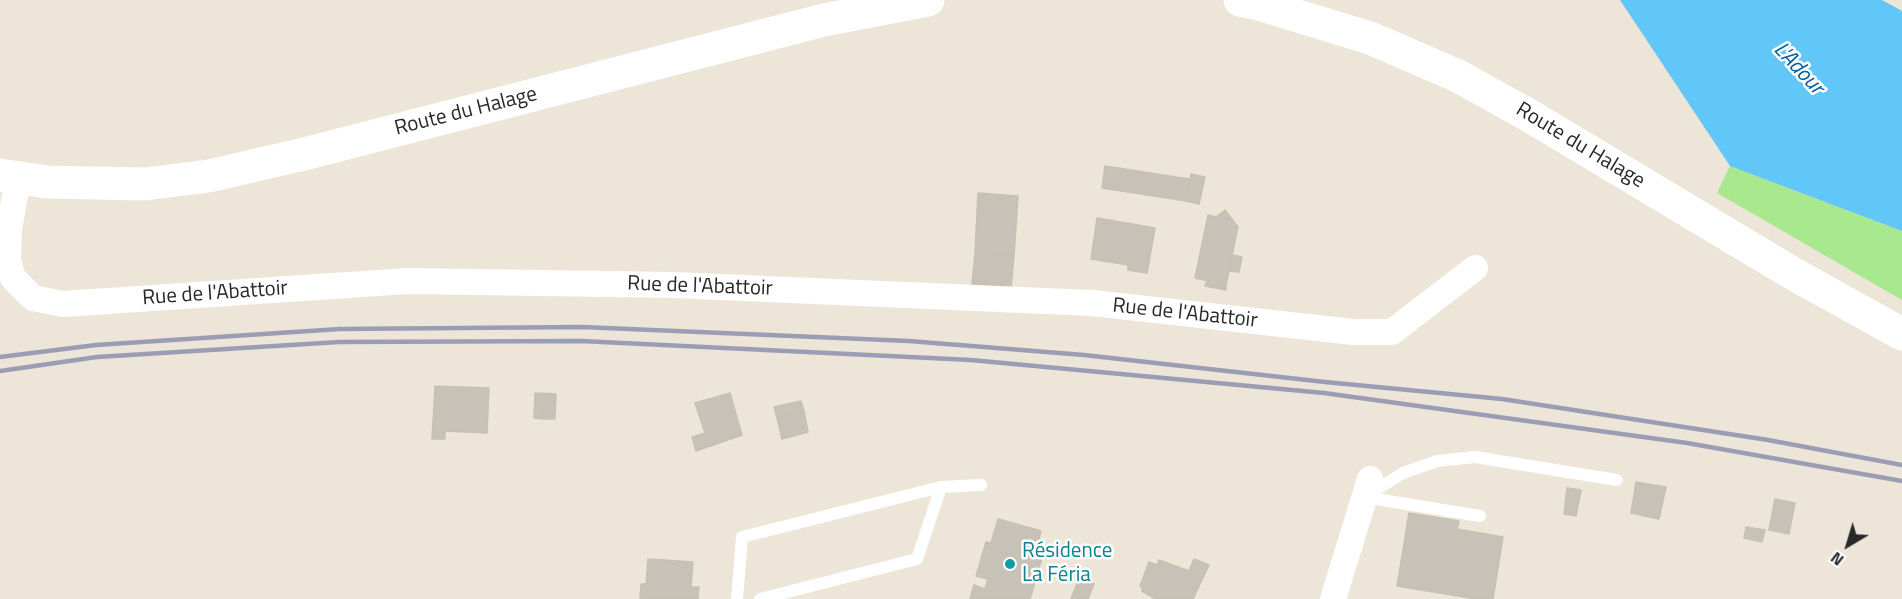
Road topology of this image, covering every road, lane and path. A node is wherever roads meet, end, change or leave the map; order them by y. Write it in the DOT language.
graph roads {
  1 [pos="928,0"];
  2 [pos="1240,0"];
  3 [pos="9,177"];
  4 [pos="1475,268"];
  5 [pos="1902,334"];
  6 [pos="1617,480"];
  7 [pos="981,485"];
  8 [pos="941,488"];
  9 [pos="1367,488"];
  10 [pos="1480,516"];
  11 [pos="737,599"];
  12 [pos="760,599"];
  13 [pos="1333,599"];
  1 -- 3 [label="main road, Route du Halage"];
  2 -- 5 [label="main road, Route du Halage"];
  3 -- 4 [label="street, Rue de l'Abattoir"];
  6 -- 9 [label="lane"];
  7 -- 8 [label="lane"];
  8 -- 11 [label="lane"];
  8 -- 12 [label="lane"];
  9 -- 10 [label="lane"];
  9 -- 13 [label="street"];
}
